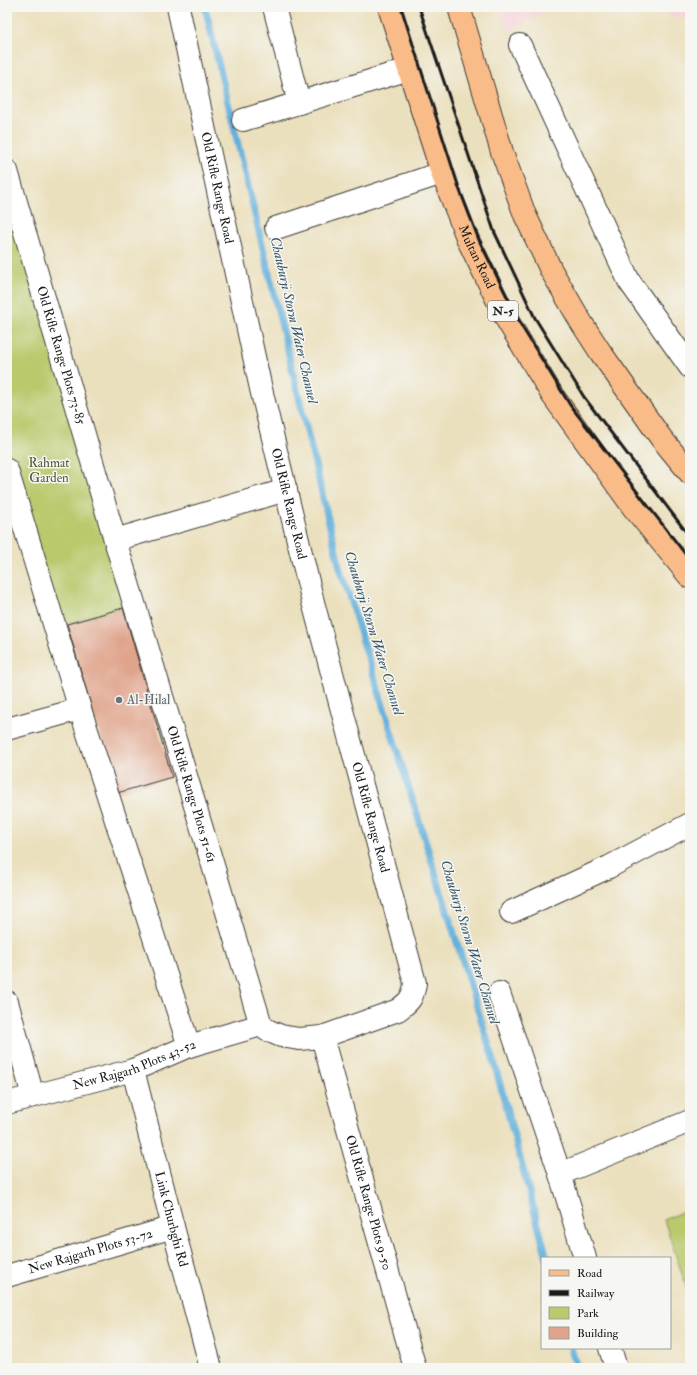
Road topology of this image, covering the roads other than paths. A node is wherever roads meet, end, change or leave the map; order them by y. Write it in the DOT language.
graph roads {
  1 [pos="178,7"];
  2 [pos="274,7"];
  3 [pos="389,7"];
  4 [pos="459,7"];
  5 [pos="520,45"];
  6 [pos="409,69"];
  7 [pos="299,103"];
  8 [pos="243,120"];
  9 [pos="7,171"];
  10 [pos="442,173"];
  11 [pos="276,228"];
  12 [pos="690,367"];
  13 [pos="7,470"];
  14 [pos="690,473"];
  15 [pos="286,490"];
  16 [pos="115,540"];
  17 [pos="690,577"];
  18 [pos="80,709"];
  19 [pos="7,730"];
  20 [pos="690,824"];
  21 [pos="511,912"];
  22 [pos="499,993"];
  23 [pos="7,1002"];
  24 [pos="261,1025"];
  25 [pos="322,1037"];
  26 [pos="189,1046"];
  27 [pos="133,1070"];
  28 [pos="33,1096"];
  29 [pos="7,1103"];
  30 [pos="690,1121"];
  31 [pos="560,1174"];
  32 [pos="173,1227"];
  33 [pos="584,1257"];
  34 [pos="7,1276"];
  35 [pos="610,1349"];
  36 [pos="211,1368"];
  37 [pos="414,1368"];
  38 [pos="616,1368"];
  1 -- 15 [label="street, Old Rifle Range Road"];
  2 -- 7 [label="street"];
  3 -- 6 [label="main road, Multan Road / N-5"];
  4 -- 14 [label="main road"];
  5 -- 12 [label="street"];
  6 -- 7 [label="street"];
  6 -- 10 [label="main road, Multan Road / N-5"];
  7 -- 8 [label="street"];
  9 -- 16 [label="street, Old Rifle Range Plots 73-85"];
  10 -- 11 [label="street"];
  10 -- 17 [label="main road, Multan Road / N-5"];
  13 -- 18 [label="street"];
  15 -- 16 [label="street"];
  15 -- 25 [label="street, Old Rifle Range Road"];
  16 -- 24 [label="street, Old Rifle Range Plots 51-61"];
  18 -- 19 [label="street"];
  18 -- 26 [label="street"];
  20 -- 21 [label="street"];
  22 -- 31 [label="street"];
  23 -- 28 [label="street"];
  24 -- 25 [label="street"];
  24 -- 26 [label="street, New Rajgarh Plots 43-52"];
  25 -- 37 [label="street, Old Rifle Range Plots 9-50"];
  26 -- 27 [label="street, New Rajgarh Plots 43-52"];
  27 -- 28 [label="street, New Rajgarh Plots 43-52"];
  27 -- 32 [label="street, Link Churbghi Rd"];
  28 -- 29 [label="street, New Rajgarh Plots 43-52"];
  30 -- 31 [label="street"];
  31 -- 33 [label="street"];
  32 -- 34 [label="street, New Rajgarh Plots 53-72"];
  32 -- 36 [label="street, Link Churbghi Rd"];
  35 -- 38 [label="street"];
}
